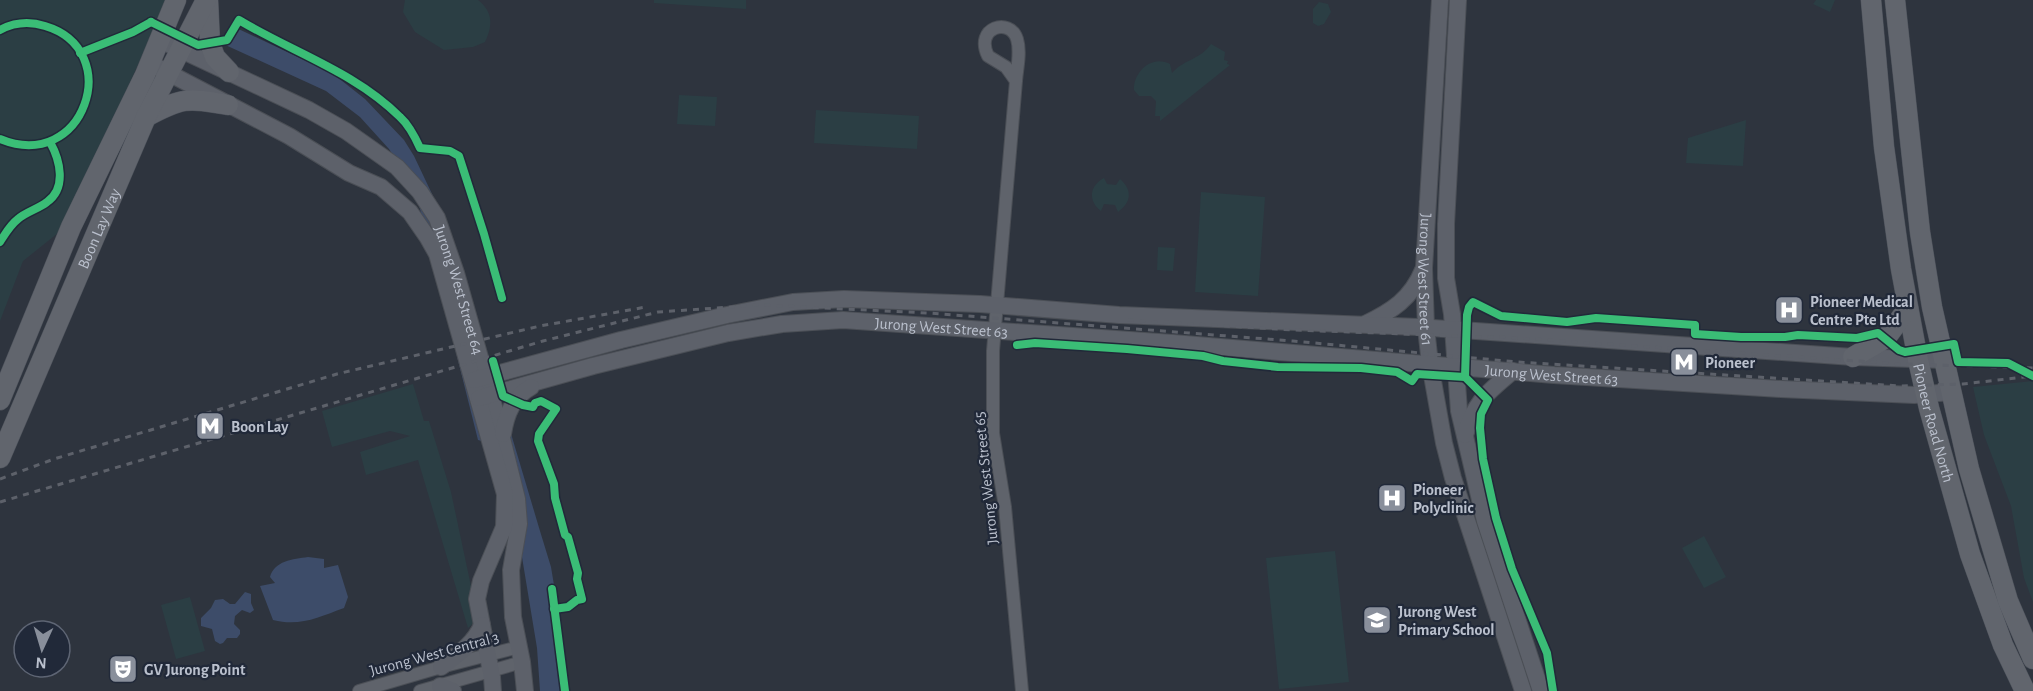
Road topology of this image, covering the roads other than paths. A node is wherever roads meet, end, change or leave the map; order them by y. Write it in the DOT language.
graph roads {
  1 [pos="176,0"];
  2 [pos="207,0"];
  3 [pos="1440,0"];
  4 [pos="1458,0"];
  5 [pos="1871,0"];
  6 [pos="1895,0"];
  7 [pos="159,40"];
  8 [pos="181,49"];
  9 [pos="149,64"];
  10 [pos="229,72"];
  11 [pos="168,73"];
  12 [pos="1016,81"];
  13 [pos="228,105"];
  14 [pos="146,117"];
  15 [pos="1425,268"];
  16 [pos="997,305"];
  17 [pos="1908,308"];
  18 [pos="1361,325"];
  19 [pos="1426,328"];
  20 [pos="995,330"];
  21 [pos="1452,330"];
  22 [pos="1854,357"];
  23 [pos="1918,360"];
  24 [pos="1944,360"];
  25 [pos="1430,364"];
  26 [pos="1455,366"];
  27 [pos="1514,370"];
  28 [pos="480,378"];
  29 [pos="545,379"];
  30 [pos="1951,392"];
  31 [pos="1926,394"];
  32 [pos="484,396"];
  33 [pos="0,400"];
  34 [pos="502,438"];
  35 [pos="1464,439"];
  36 [pos="0,458"];
  37 [pos="482,625"];
  38 [pos="488,654"];
  39 [pos="521,655"];
  40 [pos="2033,659"];
  41 [pos="441,667"];
  42 [pos="491,672"];
  43 [pos="446,688"];
  44 [pos="358,691"];
  45 [pos="420,691"];
  46 [pos="493,691"];
  47 [pos="525,691"];
  48 [pos="1023,691"];
  49 [pos="1524,691"];
  50 [pos="1541,691"];
  51 [pos="2025,691"];
  1 -- 7 [label="main road, Boon Lay Way"];
  2 -- 8 [label="main road, Boon Lay Way"];
  2 -- 10 [label="main road"];
  3 -- 15 [label="street, Jurong West Street 61"];
  4 -- 21 [label="street, Jurong West Street 61"];
  5 -- 17 [label="main road, Pioneer Road North"];
  6 -- 24 [label="main road, Pioneer Road North"];
  7 -- 8 [label="street, Jurong West Street 64"];
  7 -- 9 [label="main road, Boon Lay Way"];
  8 -- 10 [label="street, Jurong West Street 64"];
  8 -- 11 [label="main road, Boon Lay Way"];
  9 -- 11 [label="street, Jurong West Street 64"];
  9 -- 33 [label="main road, Boon Lay Way"];
  10 -- 28 [label="street, Jurong West Street 64"];
  11 -- 13 [label="street, Jurong West Street 64"];
  11 -- 14 [label="main road, Boon Lay Way"];
  12 -- 16 [label="street, Jurong West Street 65"];
  13 -- 14 [label="main road"];
  13 -- 28 [label="street, Jurong West Street 64"];
  14 -- 36 [label="main road, Boon Lay Way"];
  15 -- 18 [label="street"];
  15 -- 19 [label="street, Jurong West Street 61"];
  16 -- 18 [label="street, Jurong West Street 63"];
  16 -- 20 [label="street, Jurong West Street 65"];
  16 -- 28 [label="street, Jurong West Street 63"];
  17 -- 22 [label="main road"];
  17 -- 23 [label="main road, Pioneer Road North"];
  18 -- 19 [label="street, Jurong West Street 63"];
  19 -- 21 [label="street, Jurong West Street 63"];
  19 -- 25 [label="street, Jurong West Street 61"];
  20 -- 25 [label="street, Jurong West Street 63"];
  20 -- 29 [label="street, Jurong West Street 63"];
  20 -- 48 [label="street, Jurong West Street 65"];
  21 -- 22 [label="street, Jurong West Street 63"];
  21 -- 26 [label="street, Jurong West Street 61"];
  22 -- 23 [label="street, Jurong West Street 63"];
  23 -- 24 [label="street, Jurong West Street 63"];
  23 -- 31 [label="main road, Pioneer Road North"];
  24 -- 30 [label="main road, Pioneer Road North"];
  25 -- 26 [label="street, Jurong West Street 63"];
  25 -- 49 [label="street, Jurong West Street 61"];
  26 -- 27 [label="street, Jurong West Street 63"];
  26 -- 35 [label="street, Jurong West Street 61"];
  27 -- 31 [label="street, Jurong West Street 63"];
  27 -- 35 [label="street"];
  28 -- 32 [label="street, Jurong West Street 64"];
  29 -- 32 [label="street, Jurong West Street 63"];
  29 -- 34 [label="street"];
  30 -- 31 [label="street, Jurong West Street 63"];
  30 -- 40 [label="main road, Pioneer Road North"];
  31 -- 51 [label="main road, Pioneer Road North"];
  32 -- 34 [label="street, Jurong West Street 64"];
  32 -- 37 [label="street, Jurong West Street 64"];
  34 -- 39 [label="street, Jurong West Street 64"];
  35 -- 50 [label="street, Jurong West Street 61"];
  37 -- 38 [label="street, Jurong West Street 64"];
  37 -- 41 [label="street"];
  38 -- 39 [label="street, Jurong West Central 3"];
  38 -- 41 [label="street, Jurong West Central 3"];
  38 -- 42 [label="street, Jurong West Street 64"];
  39 -- 42 [label="street, Jurong West Central 3"];
  39 -- 47 [label="street, Jurong West Street 64"];
  41 -- 44 [label="street, Jurong West Central 3"];
  42 -- 43 [label="street, Jurong West Central 3"];
  42 -- 46 [label="street, Jurong West Street 64"];
  43 -- 45 [label="street, Jurong West Central 3"];
}
